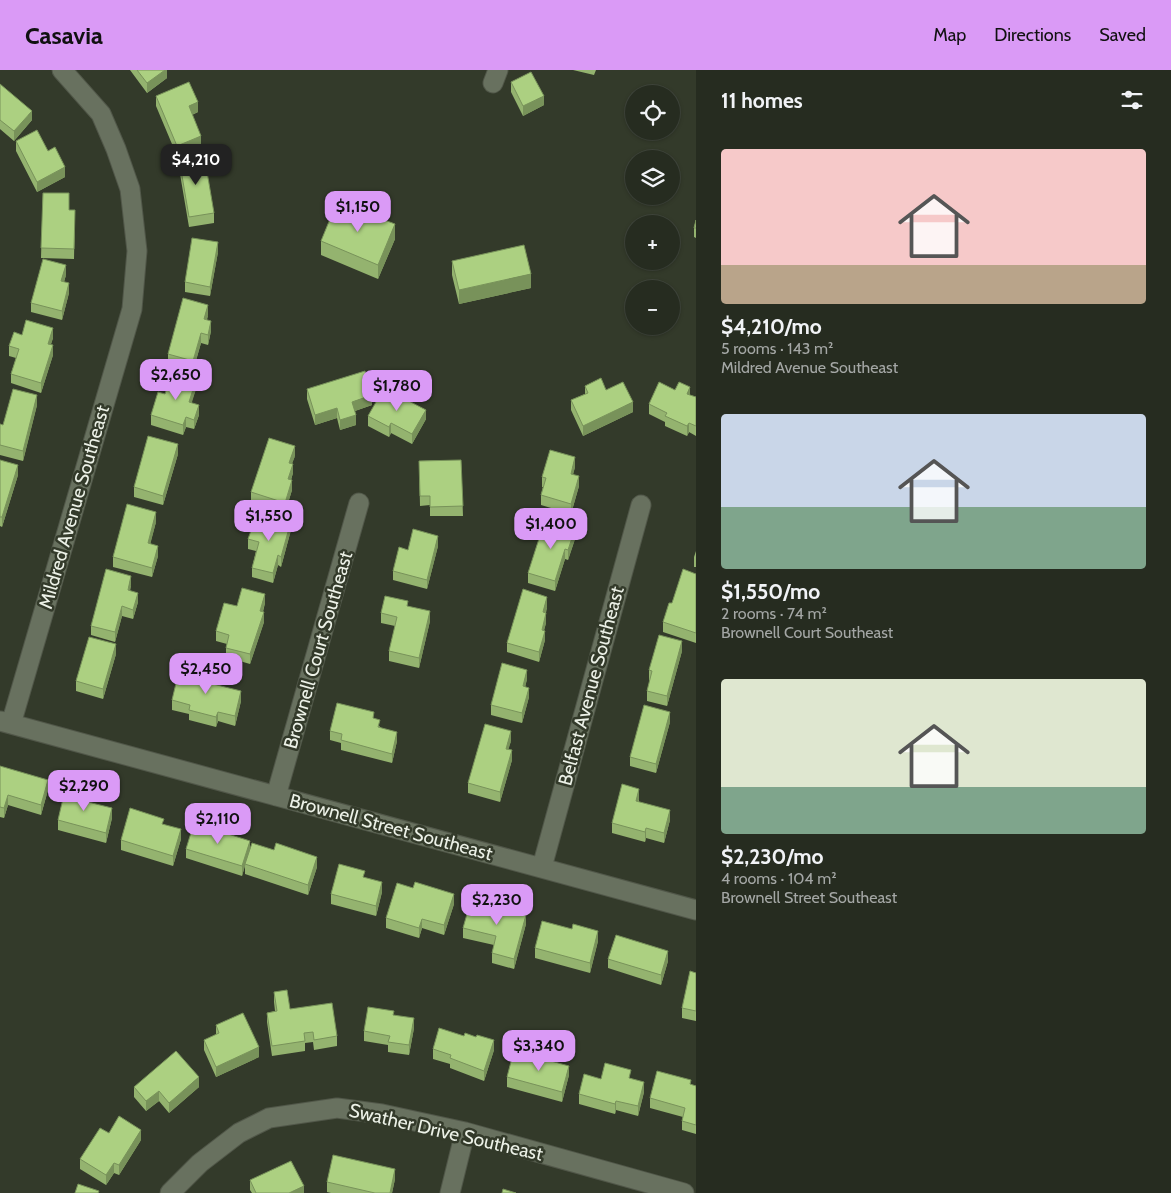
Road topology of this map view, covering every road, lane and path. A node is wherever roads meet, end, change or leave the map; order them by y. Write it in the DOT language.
graph roads {
  1 [pos="62,70"];
  2 [pos="359,503"];
  3 [pos="641,505"];
  4 [pos="6,723"];
  5 [pos="276,796"];
  6 [pos="542,867"];
  7 [pos="696,910"];
  8 [pos="465,1132"];
  9 [pos="170,1193"];
  10 [pos="450,1193"];
  11 [pos="684,1193"];
  1 -- 4 [label="street, Mildred Avenue Southeast"];
  2 -- 5 [label="street, Brownell Court Southeast"];
  3 -- 6 [label="street, Belfast Avenue Southeast"];
  4 -- 5 [label="street, Brownell Street Southeast"];
  5 -- 6 [label="street, Brownell Street Southeast"];
  6 -- 7 [label="street, Brownell Street Southeast"];
  8 -- 9 [label="street, Swather Drive Southeast"];
  8 -- 10 [label="street"];
  8 -- 11 [label="street, Swather Drive Southeast"];
}
